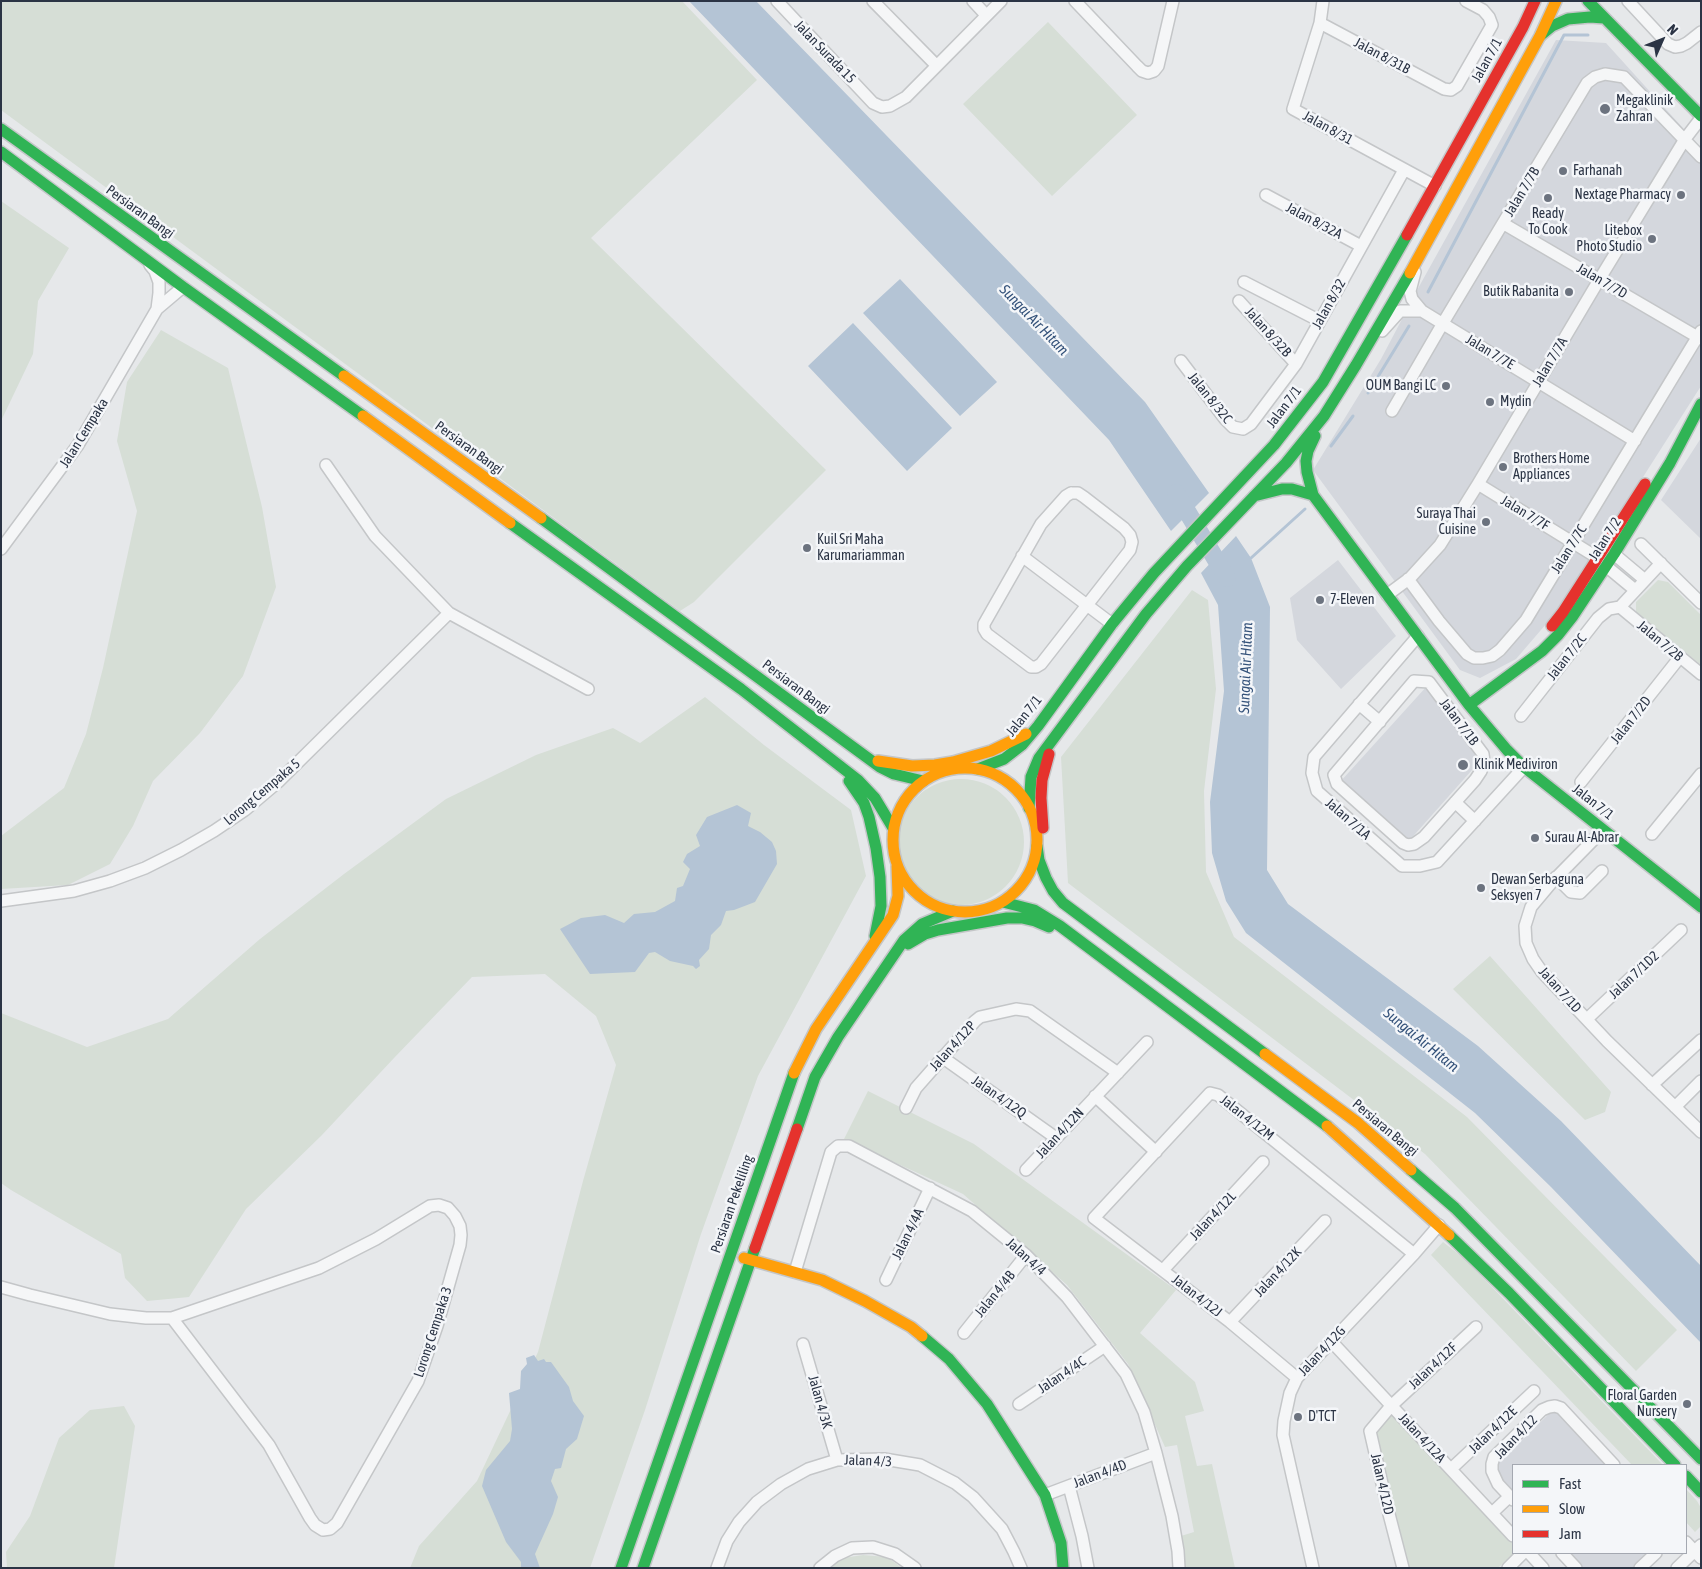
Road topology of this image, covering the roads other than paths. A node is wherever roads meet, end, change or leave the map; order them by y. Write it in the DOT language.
graph roads {
  1 [pos="776,1"];
  2 [pos="874,1"];
  3 [pos="973,1"];
  4 [pos="1001,1"];
  5 [pos="1075,1"];
  6 [pos="1174,1"];
  7 [pos="1324,1"];
  8 [pos="1466,1"];
  9 [pos="1530,1"];
  10 [pos="1535,1"];
  11 [pos="1556,1"];
  12 [pos="1588,1"];
  13 [pos="1593,1"];
  14 [pos="1628,1"];
  15 [pos="986,15"];
  16 [pos="1604,18"];
  17 [pos="1320,22"];
  18 [pos="1523,27"];
  19 [pos="1701,32"];
  20 [pos="1540,36"];
  21 [pos="936,65"];
  22 [pos="1701,117"];
  23 [pos="1,129"];
  24 [pos="1685,140"];
  25 [pos="1,152"];
  26 [pos="1701,157"];
  27 [pos="1404,170"];
  28 [pos="1435,186"];
  29 [pos="1266,195"];
  30 [pos="1504,224"];
  31 [pos="1427,243"];
  32 [pos="1362,246"];
  33 [pos="142,256"];
  34 [pos="1599,280"];
  35 [pos="1244,282"];
  36 [pos="183,287"];
  37 [pos="1239,301"];
  38 [pos="157,309"];
  39 [pos="1422,311"];
  40 [pos="1320,321"];
  41 [pos="1443,324"];
  42 [pos="1700,336"];
  43 [pos="1181,361"];
  44 [pos="1296,364"];
  45 [pos="1356,364"];
  46 [pos="1538,382"];
  47 [pos="1701,404"];
  48 [pos="1392,411"];
  49 [pos="1324,416"];
  50 [pos="1693,416"];
  51 [pos="1243,429"];
  52 [pos="1635,441"];
  53 [pos="326,465"];
  54 [pos="1478,484"];
  55 [pos="1313,495"];
  56 [pos="1254,496"];
  57 [pos="1573,543"];
  58 [pos="1641,544"];
  59 [pos="1,549"];
  60 [pos="1614,554"];
  61 [pos="1022,556"];
  62 [pos="1602,562"];
  63 [pos="1660,563"];
  64 [pos="1408,579"];
  65 [pos="1645,580"];
  66 [pos="1636,590"];
  67 [pos="1387,595"];
  68 [pos="1701,603"];
  69 [pos="1088,605"];
  70 [pos="1620,607"];
  71 [pos="449,613"];
  72 [pos="1112,624"];
  73 [pos="1418,636"];
  74 [pos="1680,657"];
  75 [pos="1701,674"];
  76 [pos="588,689"];
  77 [pos="1359,704"];
  78 [pos="1469,705"];
  79 [pos="1520,716"];
  80 [pos="1380,722"];
  81 [pos="1038,726"];
  82 [pos="1056,734"];
  83 [pos="867,758"];
  84 [pos="833,760"];
  85 [pos="1524,767"];
  86 [pos="978,769"];
  87 [pos="1701,774"];
  88 [pos="923,780"];
  89 [pos="1581,782"];
  90 [pos="1455,802"];
  91 [pos="1029,808"];
  92 [pos="1475,821"];
  93 [pos="893,828"];
  94 [pos="1603,830"];
  95 [pos="1652,834"];
  96 [pos="1037,846"];
  97 [pos="898,866"];
  98 [pos="1602,871"];
  99 [pos="1556,877"];
  100 [pos="1,901"];
  101 [pos="1003,902"];
  102 [pos="1701,907"];
  103 [pos="954,911"];
  104 [pos="1080,917"];
  105 [pos="1681,930"];
  106 [pos="871,946"];
  107 [pos="1086,946"];
  108 [pos="895,952"];
  109 [pos="1586,1020"];
  110 [pos="1701,1040"];
  111 [pos="1147,1042"];
  112 [pos="942,1057"];
  113 [pos="1118,1073"];
  114 [pos="1701,1081"];
  115 [pos="1652,1085"];
  116 [pos="1095,1096"];
  117 [pos="1674,1107"];
  118 [pos="906,1108"];
  119 [pos="1701,1132"];
  120 [pos="1056,1138"];
  121 [pos="1156,1152"];
  122 [pos="1263,1162"];
  123 [pos="1026,1170"];
  124 [pos="930,1188"];
  125 [pos="1094,1218"];
  126 [pos="1325,1221"];
  127 [pos="1439,1225"];
  128 [pos="1414,1254"];
  129 [pos="730,1255"];
  130 [pos="1026,1255"];
  131 [pos="752,1260"];
  132 [pos="1163,1270"];
  133 [pos="795,1272"];
  134 [pos="886,1280"];
  135 [pos="1,1286"];
  136 [pos="172,1318"];
  137 [pos="1230,1322"];
  138 [pos="1476,1327"];
  139 [pos="964,1333"];
  140 [pos="1331,1341"];
  141 [pos="803,1344"];
  142 [pos="1106,1346"];
  143 [pos="1297,1378"];
  144 [pos="1534,1391"];
  145 [pos="1019,1404"];
  146 [pos="1391,1406"];
  147 [pos="1156,1453"];
  148 [pos="1701,1459"];
  149 [pos="837,1460"];
  150 [pos="1613,1464"];
  151 [pos="1674,1464"];
  152 [pos="1451,1469"];
  153 [pos="1687,1477"];
  154 [pos="1069,1486"];
  155 [pos="1700,1491"];
  156 [pos="1045,1495"];
  157 [pos="1511,1498"];
  158 [pos="1492,1513"];
  159 [pos="1512,1535"];
  160 [pos="1687,1543"];
  161 [pos="1699,1551"];
  162 [pos="1523,1554"];
  163 [pos="1530,1554"];
  164 [pos="1563,1554"];
  165 [pos="1655,1554"];
  166 [pos="620,1568"];
  167 [pos="643,1568"];
  168 [pos="717,1568"];
  169 [pos="820,1568"];
  170 [pos="915,1568"];
  171 [pos="1021,1568"];
  172 [pos="1063,1568"];
  173 [pos="1088,1568"];
  174 [pos="1179,1568"];
  175 [pos="1314,1568"];
  176 [pos="1403,1568"];
  177 [pos="1508,1568"];
  178 [pos="1543,1568"];
  179 [pos="1576,1568"];
  180 [pos="1640,1568"];
  181 [pos="1677,1568"];
  1 -- 21 [label="street, Jalan Surada 15"];
  2 -- 21 [label="street"];
  3 -- 15 [label="street"];
  4 -- 15 [label="street"];
  5 -- 6 [label="street"];
  7 -- 17 [label="street, Jalan 8/31"];
  8 -- 17 [label="street, Jalan 8/31B"];
  9 -- 18 [label="main road"];
  10 -- 18 [label="main road, Jalan 7/1"];
  11 -- 20 [label="main road, Jalan 7/1"];
  12 -- 16 [label="main road"];
  13 -- 16 [label="main road"];
  14 -- 19 [label="street"];
  15 -- 21 [label="street"];
  16 -- 20 [label="main road"];
  16 -- 22 [label="main road"];
  17 -- 27 [label="street, Jalan 8/31"];
  18 -- 28 [label="main road, Jalan 7/1"];
  20 -- 31 [label="main road, Jalan 7/1"];
  22 -- 24 [label="street, Jalan 7/7A"];
  23 -- 83 [label="main road, Persiaran Bangi"];
  24 -- 26 [label="street"];
  24 -- 30 [label="street, Jalan 7/7B"];
  24 -- 34 [label="street, Jalan 7/7A"];
  25 -- 33 [label="main road"];
  27 -- 28 [label="street, Jalan 8/31"];
  27 -- 32 [label="street, Jalan 8/32"];
  28 -- 72 [label="main road, Jalan 7/1"];
  29 -- 32 [label="street, Jalan 8/32A"];
  30 -- 34 [label="street, Jalan 7/7D"];
  30 -- 41 [label="street, Jalan 7/7B"];
  31 -- 39 [label="street, Jalan 7/7E"];
  31 -- 45 [label="main road, Jalan 7/1"];
  32 -- 40 [label="street, Jalan 8/32"];
  33 -- 36 [label="main road"];
  33 -- 38 [label="street, Jalan Cempaka"];
  34 -- 42 [label="street, Jalan 7/7D"];
  34 -- 46 [label="street, Jalan 7/7A"];
  35 -- 40 [label="street, Jalan 8/32B"];
  36 -- 38 [label="street, Jalan Cempaka"];
  36 -- 84 [label="main road"];
  37 -- 44 [label="street, Jalan 8/32B"];
  38 -- 59 [label="street, Jalan Cempaka"];
  39 -- 41 [label="street, Jalan 7/7E"];
  39 -- 45 [label="street"];
  40 -- 44 [label="street, Jalan 8/32"];
  41 -- 46 [label="street, Jalan 7/7E"];
  41 -- 48 [label="street, Jalan 7/7B"];
  42 -- 52 [label="street, Jalan 7/7C"];
  43 -- 51 [label="street, Jalan 8/32C"];
  44 -- 51 [label="street, Jalan 8/32"];
  45 -- 49 [label="main road, Jalan 7/1"];
  46 -- 52 [label="street, Jalan 7/7E"];
  46 -- 54 [label="street, Jalan 7/7A"];
  47 -- 50 [label="main road, Jalan 7/2"];
  49 -- 55 [label="main road, Jalan 7/1"];
  49 -- 56 [label="main road, Jalan 7/1"];
  50 -- 60 [label="main road, Jalan 7/2"];
  50 -- 62 [label="main road, Jalan 7/2"];
  52 -- 57 [label="street, Jalan 7/7C"];
  53 -- 71 [label="street"];
  54 -- 57 [label="street, Jalan 7/7F"];
  54 -- 64 [label="street, Jalan 7/7A"];
  55 -- 56 [label="main road"];
  55 -- 67 [label="main road, Jalan 7/1"];
  56 -- 82 [label="main road, Jalan 7/1"];
  57 -- 62 [label="street, Jalan 7/7F"];
  57 -- 64 [label="street, Jalan 7/7C"];
  58 -- 63 [label="street"];
  60 -- 62 [label="main road, Jalan 7/2"];
  60 -- 65 [label="street"];
  61 -- 69 [label="street"];
  61 -- 69 [label="street"];
  61 -- 69 [label="street"];
  62 -- 66 [label="street, Jalan 7/7F"];
  62 -- 78 [label="main road, Jalan 7/2"];
  63 -- 65 [label="street"];
  63 -- 68 [label="street"];
  64 -- 67 [label="street, Jalan 7/7A"];
  65 -- 66 [label="street"];
  66 -- 70 [label="street"];
  67 -- 73 [label="main road, Jalan 7/1"];
  69 -- 72 [label="street"];
  70 -- 74 [label="street, Jalan 7/2B"];
  70 -- 79 [label="street, Jalan 7/2C"];
  71 -- 76 [label="street"];
  71 -- 100 [label="street, Lorong Cempaka 5"];
  72 -- 81 [label="main road, Jalan 7/1"];
  73 -- 77 [label="street, Jalan 7/1A"];
  73 -- 78 [label="main road, Jalan 7/1"];
  74 -- 75 [label="street, Jalan 7/2B"];
  74 -- 89 [label="street, Jalan 7/2D"];
  77 -- 80 [label="street"];
  77 -- 92 [label="street, Jalan 7/1A"];
  78 -- 85 [label="main road, Jalan 7/1"];
  80 -- 90 [label="street, Jalan 7/1B"];
  80 -- 90 [label="street, Jalan 7/1B"];
  81 -- 83 [label="main road"];
  81 -- 86 [label="main road, Jalan 7/1"];
  82 -- 91 [label="main road, Jalan 7/1"];
  82 -- 104 [label="main road"];
  83 -- 88 [label="main road, Persiaran Bangi"];
  84 -- 93 [label="main road"];
  84 -- 106 [label="main road"];
  85 -- 92 [label="street, Jalan 7/1A"];
  85 -- 94 [label="main road, Jalan 7/1"];
  86 -- 88 [label="main road"];
  86 -- 91 [label="main road"];
  87 -- 95 [label="street"];
  88 -- 93 [label="main road"];
  90 -- 92 [label="street"];
  91 -- 96 [label="main road"];
  93 -- 97 [label="main road"];
  94 -- 99 [label="street, Jalan 7/1D"];
  94 -- 102 [label="main road, Jalan 7/1"];
  96 -- 101 [label="main road"];
  96 -- 104 [label="main road, Persiaran Bangi"];
  97 -- 103 [label="main road"];
  97 -- 106 [label="main road, Persiaran Pekeliling"];
  98 -- 99 [label="street"];
  99 -- 109 [label="street, Jalan 7/1D"];
  101 -- 103 [label="main road"];
  101 -- 107 [label="main road"];
  103 -- 108 [label="main road"];
  104 -- 148 [label="main road, Persiaran Bangi"];
  105 -- 109 [label="street, Jalan 7/1D2"];
  106 -- 129 [label="main road, Persiaran Pekeliling"];
  107 -- 108 [label="main road"];
  107 -- 127 [label="main road"];
  108 -- 131 [label="main road"];
  109 -- 115 [label="street, Jalan 7/1D"];
  110 -- 115 [label="street"];
  111 -- 113 [label="street, Jalan 4/12N"];
  112 -- 113 [label="street, Jalan 4/12P"];
  112 -- 118 [label="street, Jalan 4/12P"];
  112 -- 120 [label="street, Jalan 4/12Q"];
  113 -- 116 [label="street, Jalan 4/12N"];
  114 -- 117 [label="street"];
  115 -- 117 [label="street, Jalan 7/1D"];
  116 -- 120 [label="street, Jalan 4/12N"];
  116 -- 121 [label="street, Jalan 4/12N"];
  117 -- 119 [label="street, Jalan 7/1D"];
  120 -- 123 [label="street, Jalan 4/12N"];
  121 -- 125 [label="street, Jalan 4/12M"];
  121 -- 128 [label="street, Jalan 4/12M"];
  122 -- 132 [label="street, Jalan 4/12L"];
  124 -- 130 [label="street, Jalan 4/4"];
  124 -- 133 [label="street, Jalan 4/4"];
  124 -- 134 [label="street, Jalan 4/4A"];
  125 -- 132 [label="street, Jalan 4/12J"];
  126 -- 137 [label="street, Jalan 4/12K"];
  127 -- 128 [label="street, Jalan 4/12G"];
  127 -- 151 [label="main road"];
  128 -- 140 [label="street, Jalan 4/12G"];
  129 -- 131 [label="main road"];
  129 -- 166 [label="main road, Persiaran Pekeliling"];
  130 -- 139 [label="street, Jalan 4/4B"];
  130 -- 142 [label="street, Jalan 4/4"];
  131 -- 133 [label="main road"];
  131 -- 167 [label="main road"];
  132 -- 137 [label="street, Jalan 4/12J"];
  133 -- 156 [label="main road"];
  135 -- 136 [label="street, Lorong Cempaka 3"];
  136 -- 136 [label="street, Lorong Cempaka 3"];
  137 -- 143 [label="street, Jalan 4/12J"];
  138 -- 146 [label="street, Jalan 4/12F"];
  140 -- 143 [label="street, Jalan 4/12G"];
  140 -- 146 [label="street, Jalan 4/12A"];
  141 -- 149 [label="street, Jalan 4/3K"];
  142 -- 145 [label="street, Jalan 4/4C"];
  142 -- 147 [label="street, Jalan 4/4"];
  143 -- 175 [label="street, Jalan 4/12G"];
  144 -- 152 [label="street, Jalan 4/12E"];
  146 -- 152 [label="street, Jalan 4/12A"];
  146 -- 176 [label="street, Jalan 4/12D"];
  147 -- 154 [label="street, Jalan 4/4D"];
  147 -- 174 [label="street, Jalan 4/4"];
  149 -- 168 [label="street, Jalan 4/3"];
  149 -- 171 [label="street, Jalan 4/3"];
  150 -- 157 [label="street, Jalan 4/12"];
  152 -- 158 [label="street, Jalan 4/12A"];
  153 -- 155 [label="main road"];
  154 -- 156 [label="street, Jalan 4/4D"];
  154 -- 173 [label="street"];
  156 -- 172 [label="main road"];
  157 -- 158 [label="street, Jalan 4/12"];
  158 -- 159 [label="street, Jalan 4/12A"];
  160 -- 161 [label="street"];
  161 -- 181 [label="street"];
  162 -- 177 [label="street"];
  163 -- 178 [label="street"];
  164 -- 179 [label="street"];
  165 -- 180 [label="street"];
  169 -- 170 [label="street"];
}
